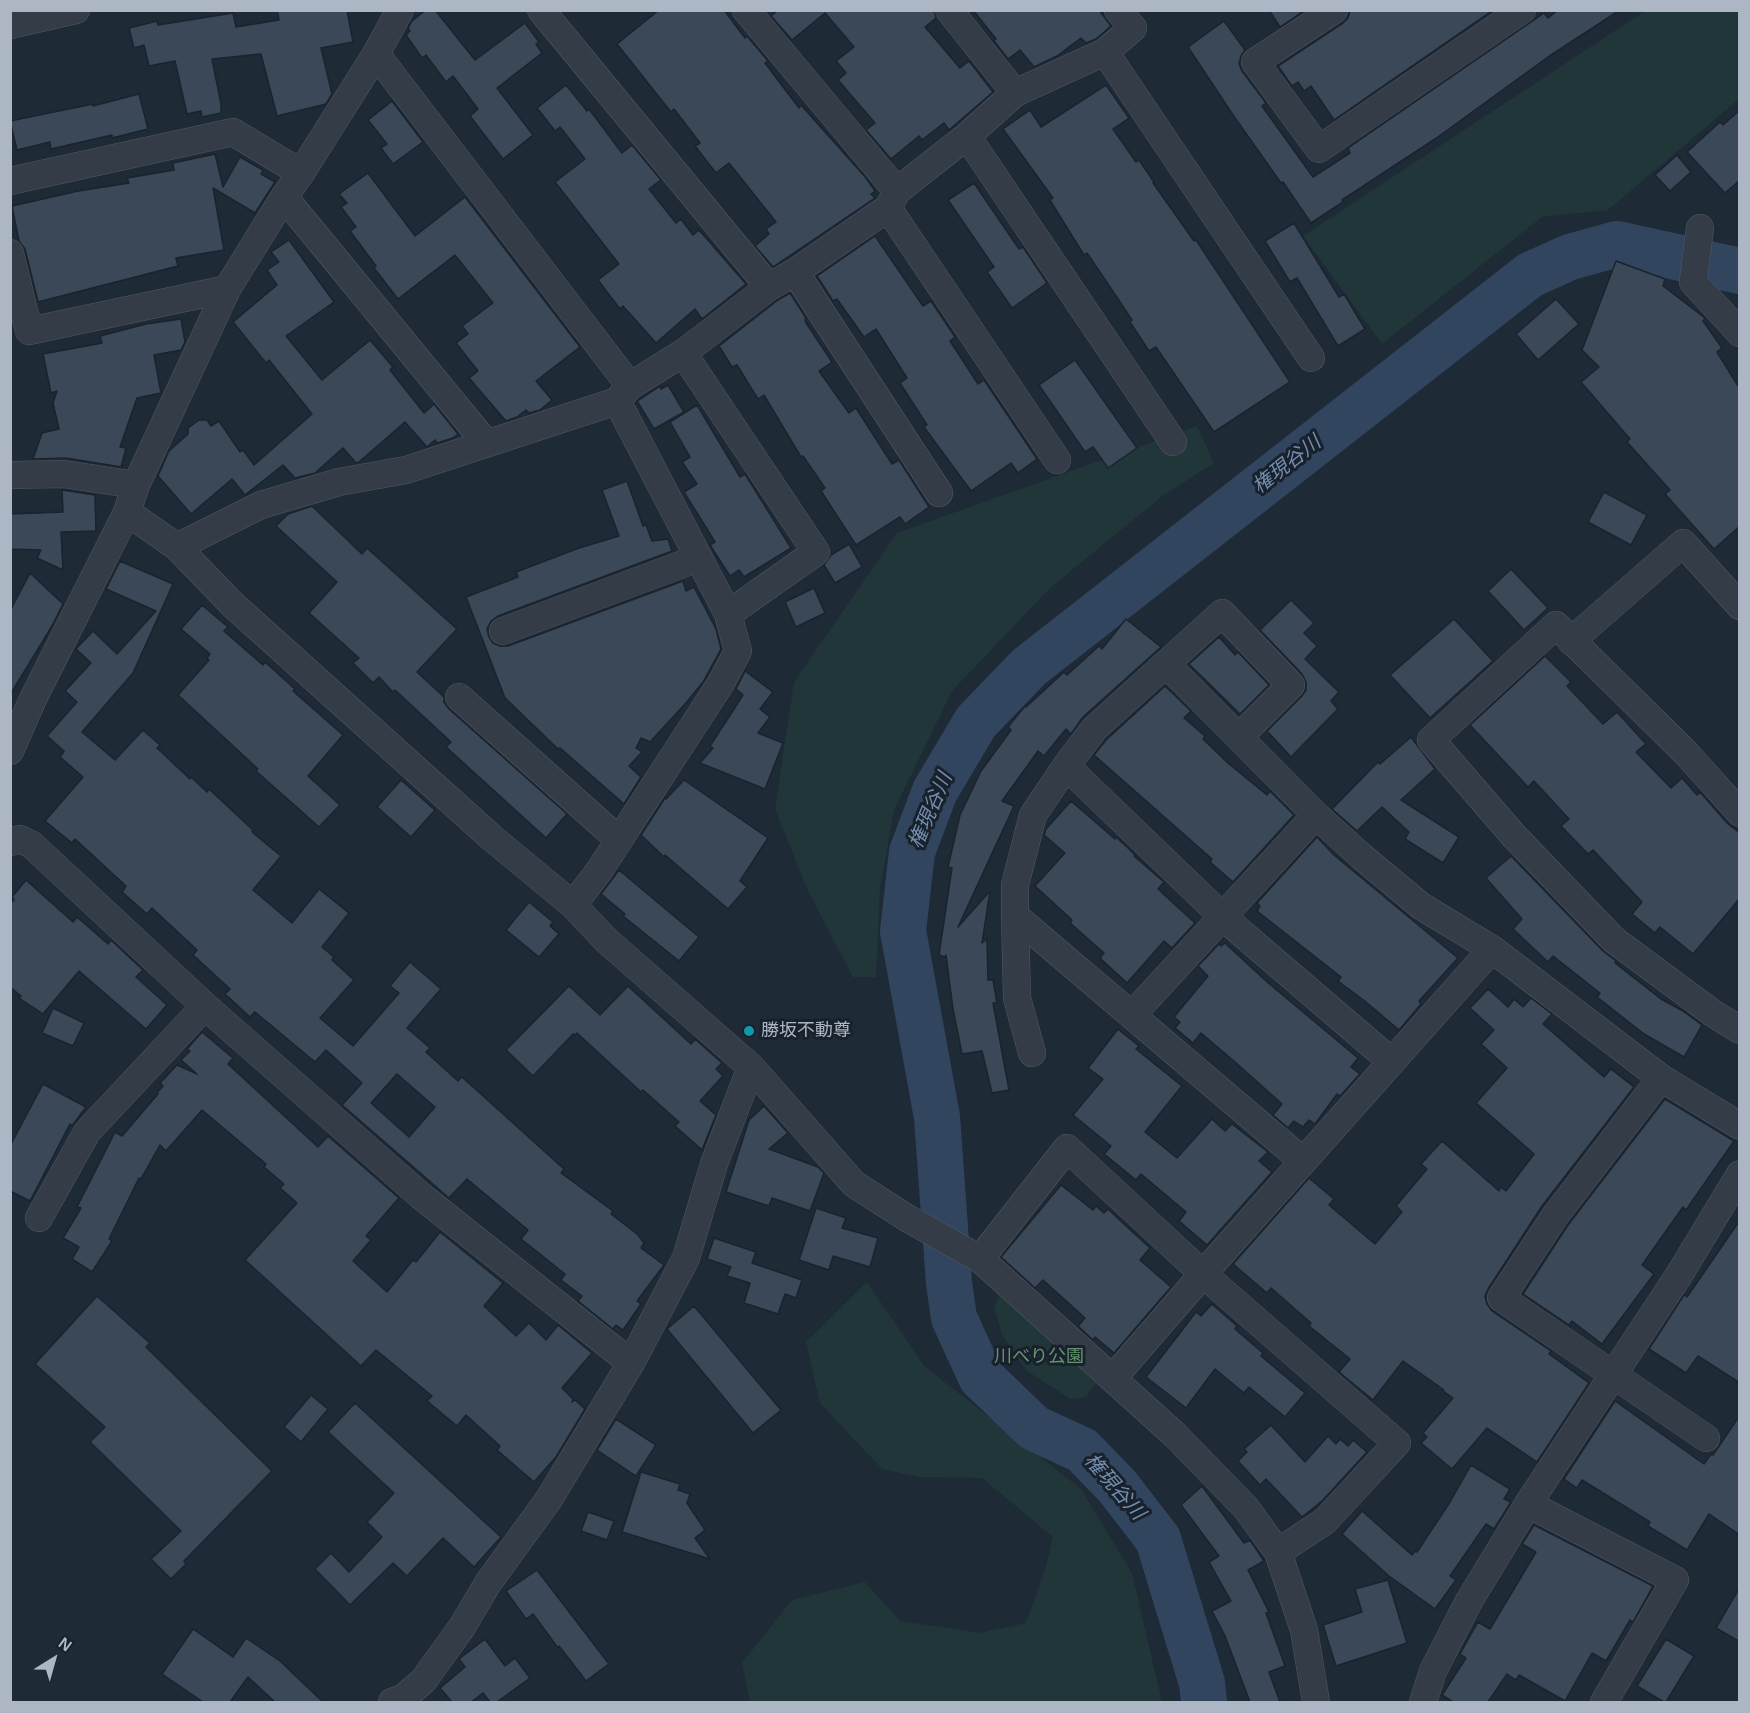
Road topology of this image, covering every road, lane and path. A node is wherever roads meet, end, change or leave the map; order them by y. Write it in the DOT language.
graph roads {
  1 [pos="76,10"];
  2 [pos="400,10"];
  3 [pos="541,10"];
  4 [pos="746,10"];
  5 [pos="949,10"];
  6 [pos="1118,10"];
  7 [pos="1334,10"];
  8 [pos="1522,10"];
  9 [pos="10,25"];
  10 [pos="1105,52"];
  11 [pos="375,54"];
  12 [pos="1015,93"];
  13 [pos="967,136"];
  14 [pos="302,173"];
  15 [pos="10,181"];
  16 [pos="284,197"];
  17 [pos="892,199"];
  18 [pos="1700,228"];
  19 [pos="10,253"];
  20 [pos="795,272"];
  21 [pos="769,287"];
  22 [pos="227,289"];
  23 [pos="1740,333"];
  24 [pos="683,353"];
  25 [pos="1311,358"];
  26 [pos="623,394"];
  27 [pos="1173,442"];
  28 [pos="486,443"];
  29 [pos="1057,460"];
  30 [pos="10,475"];
  31 [pos="136,485"];
  32 [pos="939,493"];
  33 [pos="127,512"];
  34 [pos="177,547"];
  35 [pos="699,558"];
  36 [pos="1740,606"];
  37 [pos="729,614"];
  38 [pos="502,631"];
  39 [pos="1571,641"];
  40 [pos="1166,664"];
  41 [pos="21,696"];
  42 [pos="459,697"];
  43 [pos="1239,737"];
  44 [pos="10,751"];
  45 [pos="1066,766"];
  46 [pos="1740,813"];
  47 [pos="1316,815"];
  48 [pos="618,839"];
  49 [pos="10,842"];
  50 [pos="573,905"];
  51 [pos="1015,916"];
  52 [pos="1224,918"];
  53 [pos="1492,949"];
  54 [pos="205,1006"];
  55 [pos="1132,1015"];
  56 [pos="1740,1030"];
  57 [pos="1032,1053"];
  58 [pos="1392,1062"];
  59 [pos="751,1067"];
  60 [pos="1661,1078"];
  61 [pos="1740,1126"];
  62 [pos="1303,1161"];
  63 [pos="1740,1174"];
  64 [pos="39,1218"];
  65 [pos="972,1255"];
  66 [pos="1203,1274"];
  67 [pos="631,1363"];
  68 [pos="1612,1375"];
  69 [pos="1113,1378"];
  70 [pos="1706,1438"];
  71 [pos="1528,1504"];
  72 [pos="1278,1552"];
  73 [pos="392,1702"];
  74 [pos="1316,1702"];
  75 [pos="1423,1702"];
  76 [pos="1604,1702"];
  1 -- 9 [label="street"];
  2 -- 11 [label="street"];
  3 -- 21 [label="street"];
  4 -- 17 [label="street"];
  5 -- 12 [label="street"];
  6 -- 10 [label="street"];
  7 -- 8 [label="street"];
  10 -- 12 [label="street"];
  10 -- 25 [label="street"];
  11 -- 14 [label="street"];
  11 -- 26 [label="street"];
  12 -- 13 [label="street"];
  13 -- 17 [label="street"];
  13 -- 27 [label="street"];
  14 -- 15 [label="street"];
  14 -- 16 [label="street"];
  16 -- 22 [label="street"];
  16 -- 28 [label="street"];
  17 -- 20 [label="street"];
  17 -- 29 [label="street"];
  18 -- 23 [label="street"];
  19 -- 22 [label="street"];
  20 -- 21 [label="street"];
  20 -- 32 [label="street"];
  21 -- 24 [label="street"];
  22 -- 31 [label="street"];
  24 -- 26 [label="street"];
  24 -- 37 [label="street"];
  26 -- 28 [label="street"];
  26 -- 35 [label="street"];
  28 -- 34 [label="street"];
  30 -- 31 [label="street"];
  31 -- 33 [label="street"];
  33 -- 34 [label="street"];
  33 -- 41 [label="street"];
  34 -- 50 [label="street"];
  35 -- 37 [label="street"];
  35 -- 38 [label="street"];
  36 -- 39 [label="street"];
  37 -- 48 [label="street"];
  39 -- 46 [label="street"];
  39 -- 56 [label="street"];
  40 -- 43 [label="street"];
  40 -- 43 [label="street"];
  40 -- 45 [label="street"];
  41 -- 44 [label="street"];
  42 -- 48 [label="street"];
  43 -- 47 [label="street"];
  45 -- 51 [label="street"];
  45 -- 52 [label="street"];
  47 -- 52 [label="street"];
  47 -- 53 [label="street"];
  48 -- 50 [label="street"];
  49 -- 54 [label="street"];
  50 -- 59 [label="street"];
  51 -- 55 [label="street"];
  51 -- 57 [label="street"];
  52 -- 55 [label="street"];
  52 -- 58 [label="street"];
  53 -- 58 [label="street"];
  53 -- 60 [label="street"];
  54 -- 64 [label="street"];
  54 -- 67 [label="street"];
  55 -- 62 [label="street"];
  58 -- 62 [label="street"];
  59 -- 65 [label="street"];
  59 -- 67 [label="street"];
  60 -- 61 [label="street"];
  60 -- 68 [label="street"];
  62 -- 66 [label="street"];
  63 -- 68 [label="street"];
  65 -- 66 [label="street"];
  65 -- 69 [label="street"];
  66 -- 69 [label="street"];
  66 -- 72 [label="street"];
  67 -- 73 [label="street"];
  68 -- 70 [label="street"];
  68 -- 71 [label="street"];
  69 -- 72 [label="street"];
  71 -- 75 [label="street"];
  71 -- 76 [label="street"];
  72 -- 74 [label="street"];
}
